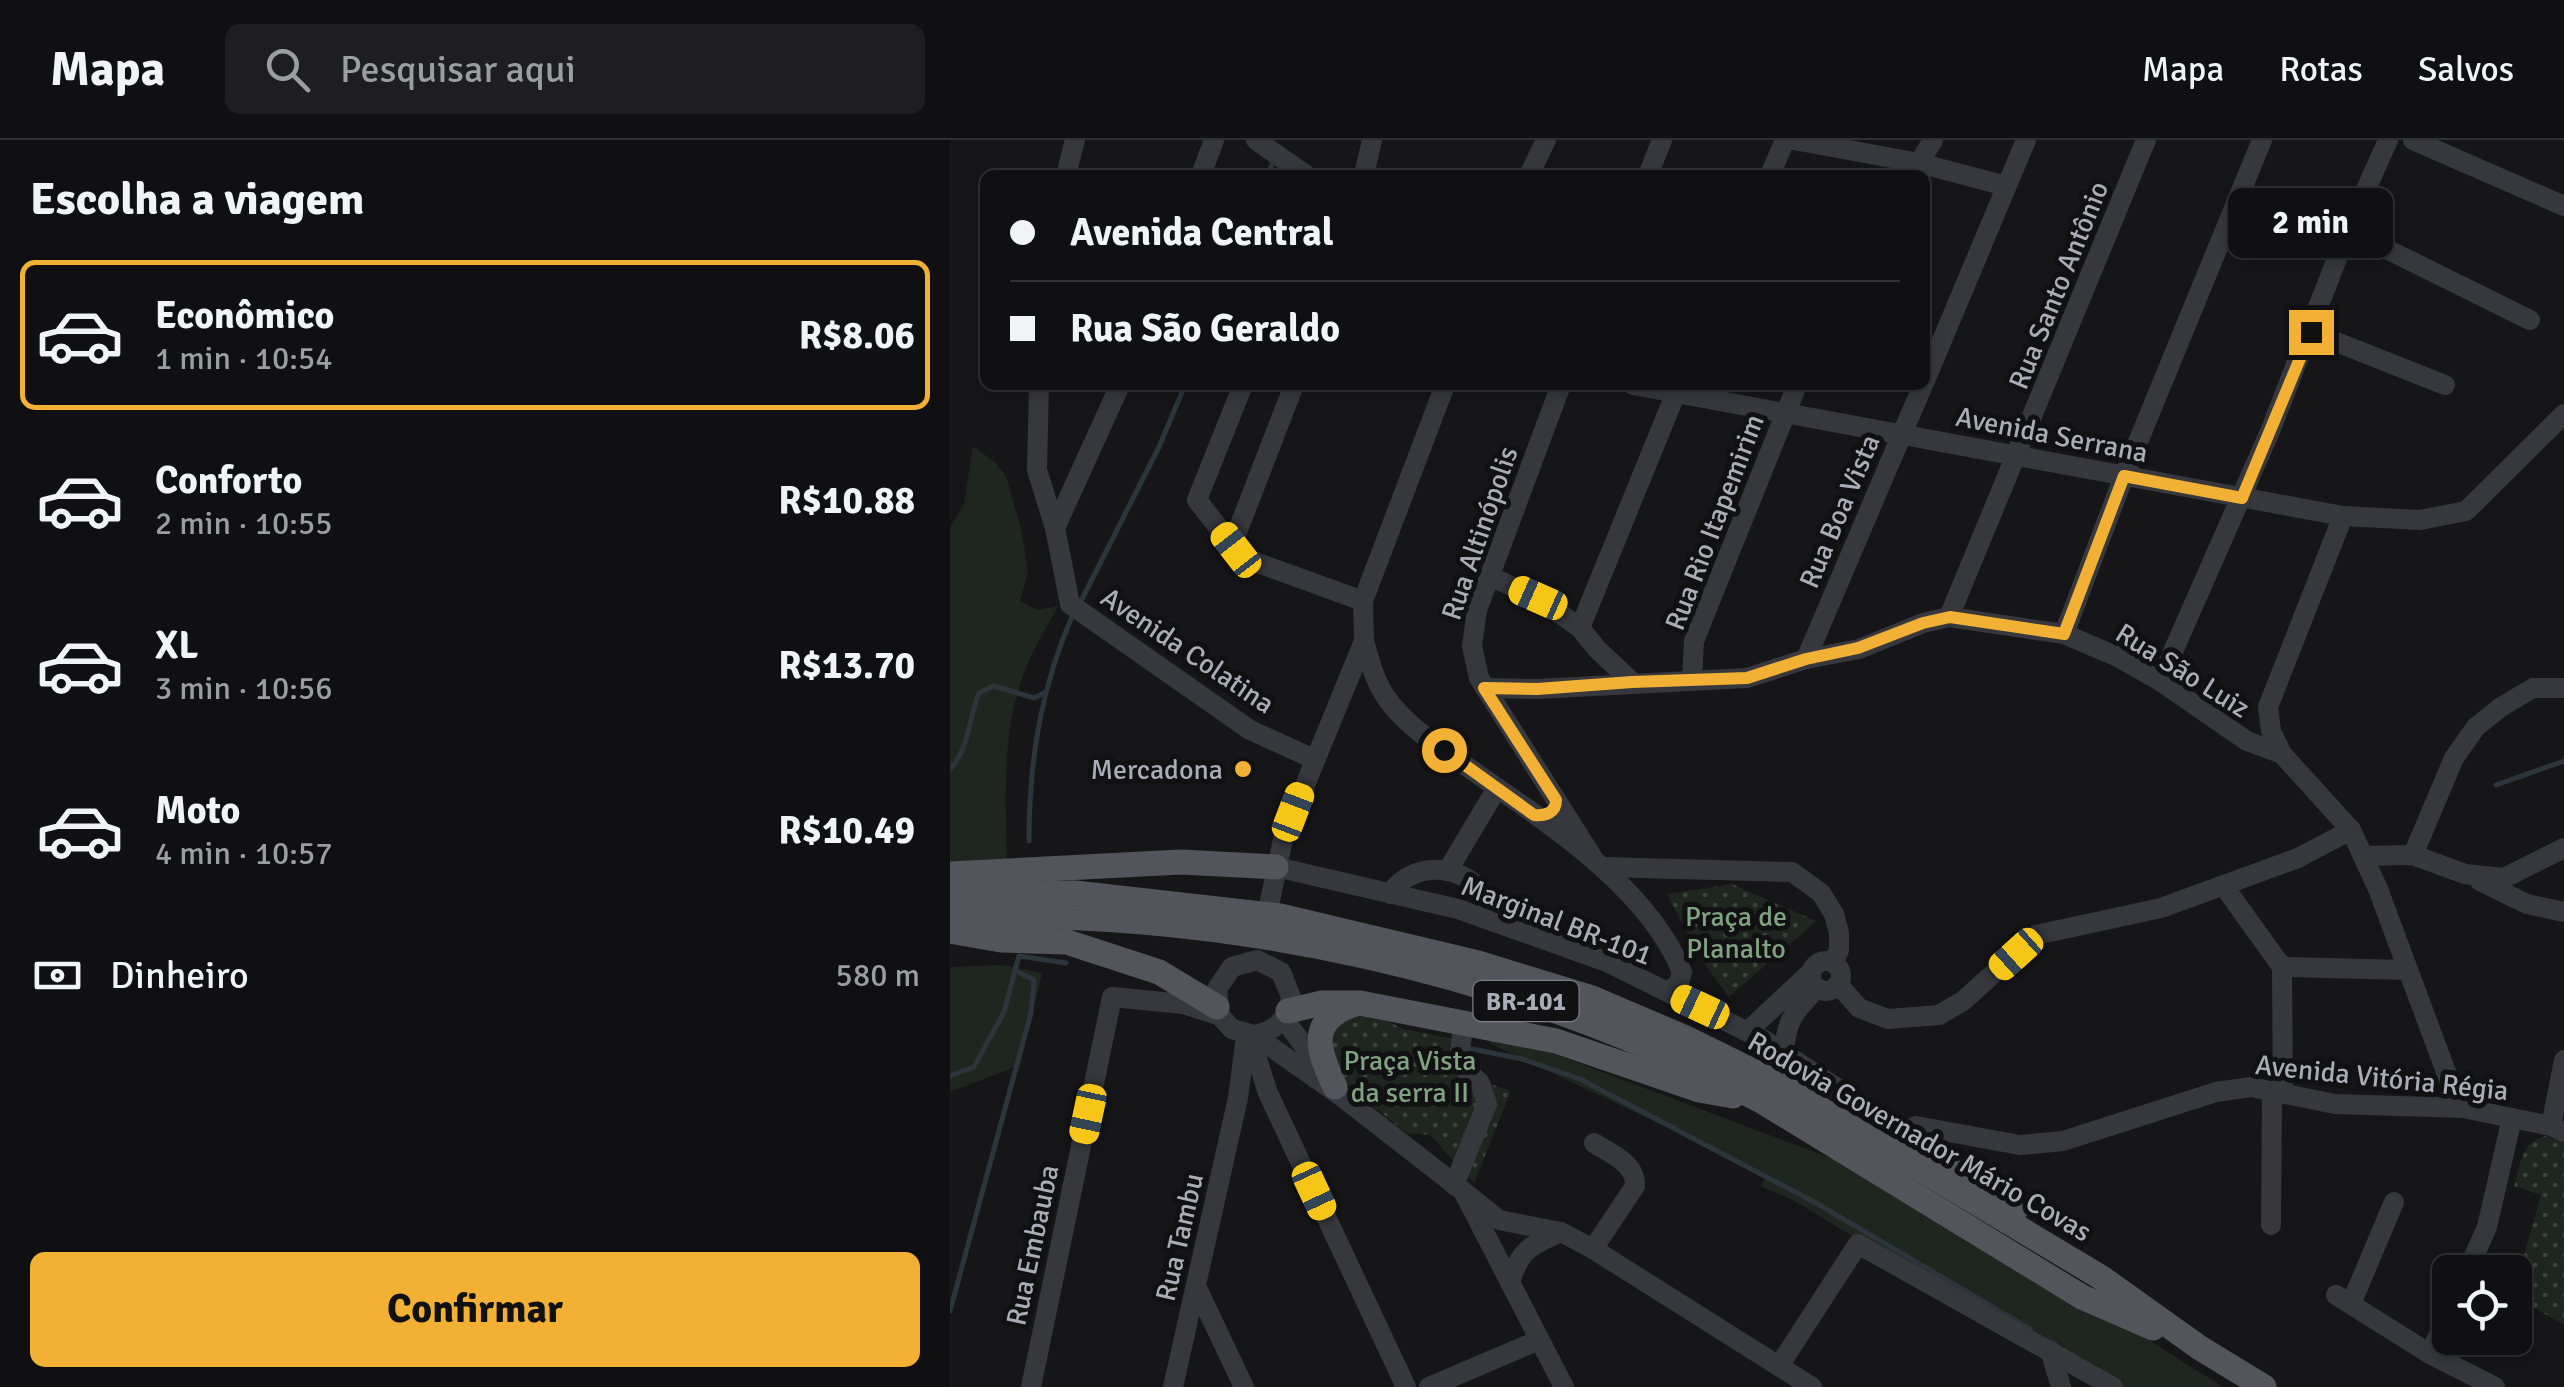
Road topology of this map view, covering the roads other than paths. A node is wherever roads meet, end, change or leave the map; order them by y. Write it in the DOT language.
graph roads {
  1 [pos="1075,140"];
  2 [pos="1214,140"];
  3 [pos="1372,140"];
  4 [pos="1546,140"];
  5 [pos="1662,140"];
  6 [pos="1785,140"];
  7 [pos="1794,140"];
  8 [pos="1933,140"];
  9 [pos="2026,140"];
  10 [pos="2146,140"];
  11 [pos="2262,140"];
  12 [pos="2388,140"];
  13 [pos="2412,140"];
  14 [pos="1264,146"];
  15 [pos="1919,163"];
  16 [pos="1885,166"];
  17 [pos="1067,170"];
  18 [pos="1203,170"];
  19 [pos="1299,170"];
  20 [pos="1365,170"];
  21 [pos="1531,170"];
  22 [pos="1650,170"];
  23 [pos="1772,170"];
  24 [pos="2006,186"];
  25 [pos="2564,206"];
  26 [pos="2348,230"];
  27 [pos="2530,320"];
  28 [pos="2311,332"];
  29 [pos="1930,369"];
  30 [pos="2445,385"];
  31 [pos="1038,390"];
  32 [pos="1111,390"];
  33 [pos="1242,390"];
  34 [pos="1292,390"];
  35 [pos="1443,390"];
  36 [pos="1559,390"];
  37 [pos="1677,390"];
  38 [pos="1795,390"];
  39 [pos="1921,390"];
  40 [pos="1786,414"];
  41 [pos="2564,414"];
  42 [pos="1903,434"];
  43 [pos="2018,454"];
  44 [pos="2124,476"];
  45 [pos="2242,498"];
  46 [pos="2343,516"];
  47 [pos="1055,528"];
  48 [pos="1236,550"];
  49 [pos="1489,576"];
  50 [pos="1362,601"];
  51 [pos="1950,617"];
  52 [pos="1580,628"];
  53 [pos="2064,634"];
  54 [pos="1364,641"];
  55 [pos="1806,659"];
  56 [pos="1692,681"];
  57 [pos="2160,681"];
  58 [pos="1632,682"];
  59 [pos="1348,684"];
  60 [pos="1484,688"];
  61 [pos="2563,688"];
  62 [pos="1390,703"];
  63 [pos="2282,754"];
  64 [pos="1314,759"];
  65 [pos="1497,788"];
  66 [pos="1556,800"];
  67 [pos="1534,815"];
  68 [pos="2350,830"];
  69 [pos="2564,848"];
  70 [pos="2412,855"];
  71 [pos="2363,856"];
  72 [pos="1598,862"];
  73 [pos="1276,867"];
  74 [pos="1448,870"];
  75 [pos="950,874"];
  76 [pos="2465,874"];
  77 [pos="2223,885"];
  78 [pos="1390,894"];
  79 [pos="950,896"];
  80 [pos="1005,905"];
  81 [pos="1072,905"];
  82 [pos="2564,912"];
  83 [pos="950,917"];
  84 [pos="1494,922"];
  85 [pos="1278,927"];
  86 [pos="950,931"];
  87 [pos="1257,960"];
  88 [pos="1833,963"];
  89 [pos="2282,967"];
  90 [pos="2408,970"];
  91 [pos="1814,980"];
  92 [pos="1838,984"];
  93 [pos="1666,991"];
  94 [pos="1360,1003"];
  95 [pos="1219,1011"];
  96 [pos="1286,1015"];
  97 [pos="1463,1024"];
  98 [pos="1748,1031"];
  99 [pos="1250,1034"];
  100 [pos="1784,1053"];
  101 [pos="2564,1060"];
  102 [pos="1292,1063"];
  103 [pos="1338,1091"];
  104 [pos="1268,1092"];
  105 [pos="2278,1092"];
  106 [pos="1238,1098"];
  107 [pos="1763,1102"];
  108 [pos="2463,1108"];
  109 [pos="2512,1118"];
  110 [pos="2558,1129"];
  111 [pos="1904,1132"];
  112 [pos="1594,1143"];
  113 [pos="1458,1188"];
  114 [pos="2394,1202"];
  115 [pos="2271,1225"];
  116 [pos="1561,1232"];
  117 [pos="1594,1249"];
  118 [pos="2475,1255"];
  119 [pos="2102,1278"];
  120 [pos="1510,1283"];
  121 [pos="1196,1286"];
  122 [pos="1213,1324"];
  123 [pos="1186,1327"];
  124 [pos="1538,1340"];
  125 [pos="2200,1348"];
  126 [pos="2050,1350"];
  127 [pos="2432,1350"];
  128 [pos="2430,1354"];
  129 [pos="1779,1366"];
  130 [pos="1031,1387"];
  131 [pos="1172,1387"];
  132 [pos="1244,1387"];
  133 [pos="1406,1387"];
  134 [pos="1428,1387"];
  135 [pos="1564,1387"];
  136 [pos="1812,1387"];
  137 [pos="2061,1387"];
  138 [pos="2113,1387"];
  139 [pos="2264,1387"];
  140 [pos="2494,1387"];
  1 -- 17 [label="street"];
  2 -- 18 [label="street"];
  3 -- 20 [label="street"];
  4 -- 21 [label="street"];
  5 -- 22 [label="street"];
  6 -- 23 [label="street"];
  7 -- 16 [label="street"];
  8 -- 15 [label="street"];
  9 -- 24 [label="street, Rua Boa Vista"];
  10 -- 43 [label="street, Rua Santo Antônio"];
  11 -- 44 [label="street"];
  12 -- 26 [label="street"];
  13 -- 25 [label="street"];
  14 -- 19 [label="street"];
  15 -- 16 [label="street"];
  15 -- 24 [label="street"];
  24 -- 29 [label="street, Rua Boa Vista"];
  26 -- 27 [label="street"];
  26 -- 28 [label="street"];
  28 -- 30 [label="street"];
  28 -- 45 [label="street"];
  31 -- 47 [label="street, Avenida Colatina"];
  32 -- 47 [label="street"];
  33 -- 48 [label="street"];
  34 -- 48 [label="street"];
  35 -- 50 [label="street"];
  36 -- 49 [label="street, Rua Altinópolis"];
  37 -- 40 [label="street, Avenida Serrana"];
  37 -- 52 [label="street"];
  38 -- 40 [label="street, Rua Rio Itapemirim"];
  39 -- 42 [label="street, Rua Boa Vista"];
  40 -- 42 [label="street, Avenida Serrana"];
  40 -- 56 [label="street, Rua Rio Itapemirim"];
  41 -- 46 [label="street, Avenida Serrana"];
  42 -- 43 [label="street, Avenida Serrana"];
  42 -- 55 [label="street, Rua Boa Vista"];
  43 -- 44 [label="street, Avenida Serrana"];
  43 -- 51 [label="street, Rua Santo Antônio"];
  44 -- 45 [label="street, Avenida Serrana"];
  44 -- 53 [label="street"];
  45 -- 46 [label="street, Avenida Serrana"];
  45 -- 57 [label="street"];
  46 -- 63 [label="street"];
  47 -- 64 [label="street, Avenida Colatina"];
  48 -- 50 [label="street"];
  49 -- 52 [label="street"];
  49 -- 60 [label="street, Rua Altinópolis"];
  50 -- 54 [label="street"];
  51 -- 53 [label="street, Rua São Luiz"];
  51 -- 55 [label="street, Rua São Luiz"];
  52 -- 58 [label="street"];
  53 -- 57 [label="street, Rua São Luiz"];
  54 -- 59 [label="street"];
  54 -- 62 [label="street"];
  55 -- 56 [label="street, Rua São Luiz"];
  56 -- 58 [label="street, Rua São Luiz"];
  57 -- 63 [label="street, Rua São Luiz"];
  58 -- 60 [label="street, Rua São Luiz"];
  59 -- 62 [label="street"];
  59 -- 64 [label="street"];
  60 -- 66 [label="street, Rua Altinópolis"];
  61 -- 70 [label="street"];
  62 -- 65 [label="street"];
  63 -- 68 [label="street, Rua São Luiz"];
  64 -- 73 [label="street"];
  65 -- 67 [label="street"];
  65 -- 74 [label="street"];
  66 -- 67 [label="street"];
  66 -- 72 [label="street, Rua Altinópolis"];
  67 -- 72 [label="street"];
  68 -- 71 [label="street, Rua São Luiz"];
  68 -- 77 [label="street"];
  69 -- 76 [label="street"];
  70 -- 71 [label="street"];
  70 -- 76 [label="street"];
  71 -- 90 [label="street, Rua São Luiz"];
  72 -- 88 [label="street"];
  72 -- 93 [label="street"];
  73 -- 78 [label="street, Marginal BR-101"];
  73 -- 81 [label="main road"];
  73 -- 87 [label="street"];
  74 -- 78 [label="street"];
  74 -- 84 [label="street"];
  75 -- 80 [label="main road"];
  76 -- 82 [label="street"];
  77 -- 89 [label="street"];
  77 -- 92 [label="street"];
  78 -- 84 [label="street, Marginal BR-101"];
  79 -- 80 [label="main road, Rodovia Governador Mário Covas / BR-101"];
  80 -- 81 [label="main road, Rodovia Governador Mário Covas / BR-101"];
  80 -- 81 [label="main road"];
  80 -- 83 [label="main road, Rodovia Governador Mário Covas / BR-101"];
  80 -- 86 [label="main road"];
  81 -- 85 [label="main road, Rodovia Governador Mário Covas / BR-101"];
  81 -- 95 [label="main road"];
  84 -- 93 [label="street, Marginal BR-101"];
  85 -- 107 [label="main road, Rodovia Governador Mário Covas / BR-101"];
  85 -- 119 [label="main road, Rodovia Governador Mário Covas / BR-101"];
  87 -- 95 [label="street"];
  87 -- 96 [label="street"];
  88 -- 91 [label="street"];
  88 -- 92 [label="street"];
  89 -- 90 [label="street"];
  89 -- 105 [label="street"];
  90 -- 108 [label="street, Rua São Luiz"];
  91 -- 92 [label="street"];
  91 -- 98 [label="street"];
  91 -- 100 [label="street"];
  93 -- 98 [label="street, Marginal BR-101"];
  94 -- 96 [label="main road"];
  94 -- 97 [label="main road"];
  94 -- 103 [label="main road"];
  95 -- 99 [label="street"];
  95 -- 130 [label="street, Rua Embauba"];
  96 -- 99 [label="street"];
  96 -- 103 [label="street"];
  97 -- 107 [label="main road"];
  97 -- 113 [label="street"];
  98 -- 100 [label="street, Marginal BR-101"];
  99 -- 102 [label="street"];
  99 -- 104 [label="street"];
  99 -- 106 [label="street, Rua Tambu"];
  100 -- 111 [label="street, Marginal BR-101"];
  101 -- 110 [label="street"];
  102 -- 103 [label="street"];
  102 -- 104 [label="street"];
  103 -- 113 [label="street"];
  104 -- 106 [label="street"];
  104 -- 133 [label="street"];
  105 -- 108 [label="street, Avenida Vitória Régia"];
  105 -- 111 [label="street, Avenida Vitória Régia"];
  105 -- 115 [label="street"];
  106 -- 121 [label="street, Rua Tambu"];
  107 -- 125 [label="main road, Rodovia Governador Mário Covas / BR-101"];
  108 -- 109 [label="street, Avenida Vitória Régia"];
  109 -- 110 [label="street, Avenida Vitória Régia"];
  109 -- 118 [label="street"];
  111 -- 119 [label="main road"];
  112 -- 117 [label="street"];
  113 -- 116 [label="street"];
  113 -- 120 [label="street"];
  114 -- 128 [label="street"];
  116 -- 117 [label="street"];
  116 -- 120 [label="street"];
  117 -- 129 [label="street"];
  119 -- 125 [label="main road, Rodovia Governador Mário Covas / BR-101"];
  120 -- 124 [label="street"];
  121 -- 122 [label="street"];
  121 -- 123 [label="street, Rua Tambu"];
  122 -- 123 [label="street"];
  122 -- 132 [label="street"];
  123 -- 131 [label="street, Rua Tambu"];
  124 -- 134 [label="street"];
  124 -- 135 [label="street"];
  125 -- 139 [label="main road, Rodovia Governador Mário Covas / BR-101"];
  126 -- 129 [label="street"];
  126 -- 137 [label="street"];
  126 -- 138 [label="street"];
  127 -- 128 [label="street"];
  128 -- 140 [label="street"];
  129 -- 136 [label="street"];
}
